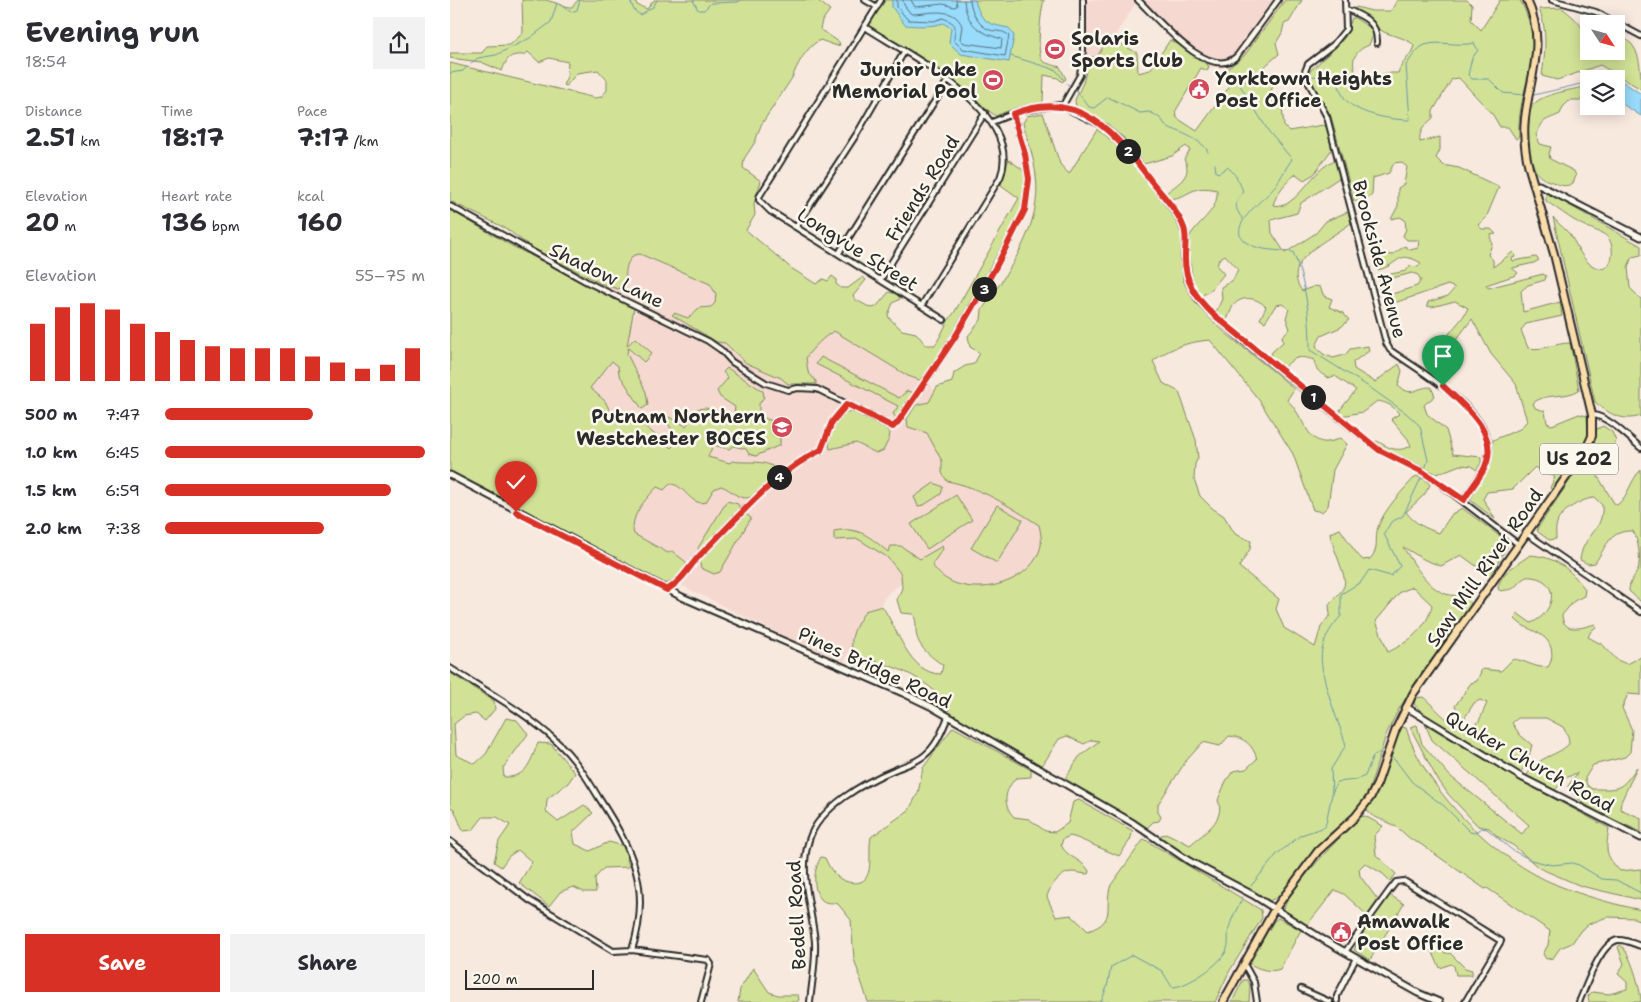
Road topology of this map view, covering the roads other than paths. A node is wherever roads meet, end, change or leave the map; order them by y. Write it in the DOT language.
graph roads {
  1 [pos="865,0"];
  2 [pos="881,0"];
  3 [pos="1083,0"];
  4 [pos="1138,0"];
  5 [pos="1278,0"];
  6 [pos="1345,0"];
  7 [pos="1527,0"];
  8 [pos="1552,0"];
  9 [pos="877,7"];
  10 [pos="1346,10"];
  11 [pos="864,27"];
  12 [pos="1641,36"];
  13 [pos="1377,43"];
  14 [pos="904,52"];
  15 [pos="948,80"];
  16 [pos="1063,106"];
  17 [pos="986,113"];
  18 [pos="1013,114"];
  19 [pos="992,122"];
  20 [pos="1534,186"];
  21 [pos="450,206"];
  22 [pos="796,227"];
  23 [pos="1641,237"];
  24 [pos="839,253"];
  25 [pos="881,279"];
  26 [pos="922,305"];
  27 [pos="944,320"];
  28 [pos="847,404"];
  29 [pos="1592,415"];
  30 [pos="1641,448"];
  31 [pos="450,475"];
  32 [pos="1464,500"];
  33 [pos="1526,533"];
  34 [pos="1518,544"];
  35 [pos="667,590"];
  36 [pos="1641,612"];
  37 [pos="450,668"];
  38 [pos="1406,708"];
  39 [pos="948,717"];
  40 [pos="1641,838"];
  41 [pos="450,841"];
  42 [pos="1274,910"];
  43 [pos="1641,946"];
  44 [pos="632,950"];
  45 [pos="1345,952"];
  46 [pos="1356,958"];
  47 [pos="1244,964"];
  48 [pos="1301,989"];
  49 [pos="701,1002"];
  50 [pos="810,1002"];
  51 [pos="1223,1002"];
  52 [pos="1257,1002"];
  53 [pos="1334,1002"];
  54 [pos="1438,1002"];
  55 [pos="1465,1002"];
  56 [pos="1578,1002"];
  1 -- 9 [label="street"];
  2 -- 9 [label="street"];
  3 -- 16 [label="street"];
  4 -- 5 [label="street"];
  6 -- 10 [label="street, Brookside Avenue"];
  7 -- 20 [label="highway, Saw Mill River Road / US 202"];
  8 -- 12 [label="street"];
  9 -- 11 [label="street"];
  10 -- 13 [label="street"];
  10 -- 32 [label="street, Brookside Avenue"];
  11 -- 14 [label="street"];
  11 -- 22 [label="street, Longvue Street"];
  14 -- 15 [label="street"];
  14 -- 22 [label="street"];
  15 -- 17 [label="street"];
  15 -- 24 [label="street"];
  16 -- 18 [label="street"];
  16 -- 32 [label="street"];
  17 -- 19 [label="street"];
  17 -- 25 [label="street, Friends Road"];
  18 -- 19 [label="street"];
  18 -- 28 [label="street, Shadow Lane"];
  19 -- 26 [label="street"];
  20 -- 23 [label="street"];
  20 -- 29 [label="highway, Saw Mill River Road / US 202"];
  21 -- 28 [label="street, Shadow Lane"];
  22 -- 24 [label="street, Longvue Street"];
  24 -- 25 [label="street, Longvue Street"];
  25 -- 26 [label="street, Longvue Street"];
  26 -- 27 [label="street, Longvue Street"];
  28 -- 35 [label="street"];
  29 -- 30 [label="street"];
  29 -- 33 [label="highway, Saw Mill River Road / US 202"];
  31 -- 35 [label="street, Pines Bridge Road"];
  32 -- 34 [label="street"];
  33 -- 34 [label="highway, Saw Mill River Road / US 202"];
  33 -- 36 [label="street"];
  34 -- 38 [label="highway, Saw Mill River Road / US 202"];
  35 -- 39 [label="street, Pines Bridge Road"];
  37 -- 44 [label="street"];
  38 -- 40 [label="street, Quaker Church Road"];
  38 -- 42 [label="highway, Saw Mill River Road / US 202"];
  39 -- 42 [label="street, Pines Bridge Road"];
  39 -- 50 [label="street, Bedell Road"];
  41 -- 44 [label="street"];
  42 -- 45 [label="street, Pines Bridge Road"];
  42 -- 47 [label="highway, Saw Mill River Road / US 202"];
  43 -- 56 [label="street"];
  44 -- 49 [label="street"];
  45 -- 46 [label="street, Pines Bridge Road"];
  45 -- 55 [label="street"];
  46 -- 53 [label="street"];
  46 -- 54 [label="street, Pines Bridge Road"];
  47 -- 51 [label="highway, US 202"];
  47 -- 52 [label="street"];
  48 -- 53 [label="street"];
}
